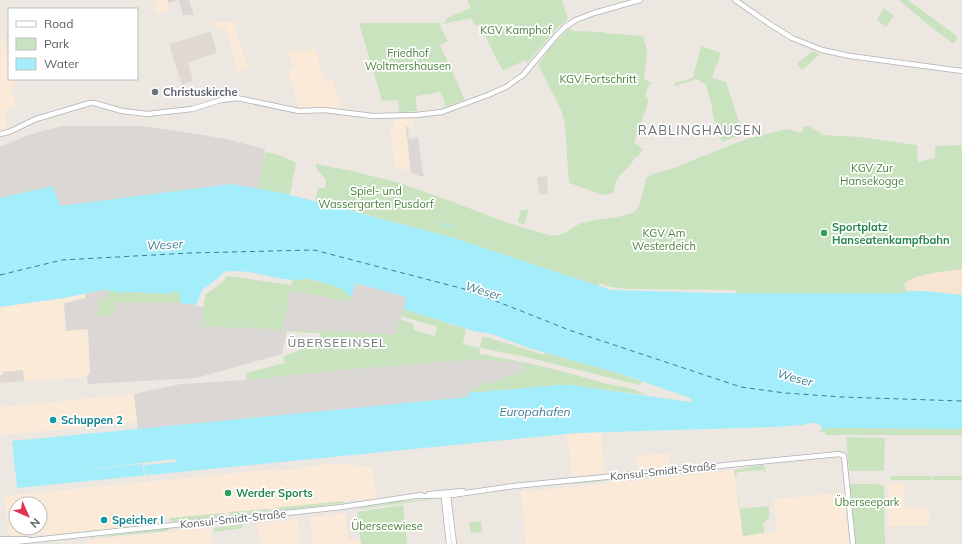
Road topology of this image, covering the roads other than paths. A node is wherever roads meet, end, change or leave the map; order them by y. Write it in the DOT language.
graph roads {
  1 [pos="735,0"];
  2 [pos="637,1"];
  3 [pos="962,71"];
  4 [pos="0,134"];
  5 [pos="446,494"];
  6 [pos="0,539"];
  7 [pos="46,539"];
  8 [pos="0,543"];
  9 [pos="449,544"];
  10 [pos="454,544"];
  11 [pos="853,544"];
  1 -- 3 [label="street"];
  2 -- 4 [label="street"];
  5 -- 7 [label="street, Konsul-Smidt-Straße"];
  5 -- 9 [label="street"];
  5 -- 10 [label="street"];
  5 -- 11 [label="street, Konsul-Smidt-Straße"];
  6 -- 7 [label="street, Konsul-Smidt-Straße"];
  7 -- 8 [label="street, Konsul-Smidt-Straße"];
}
